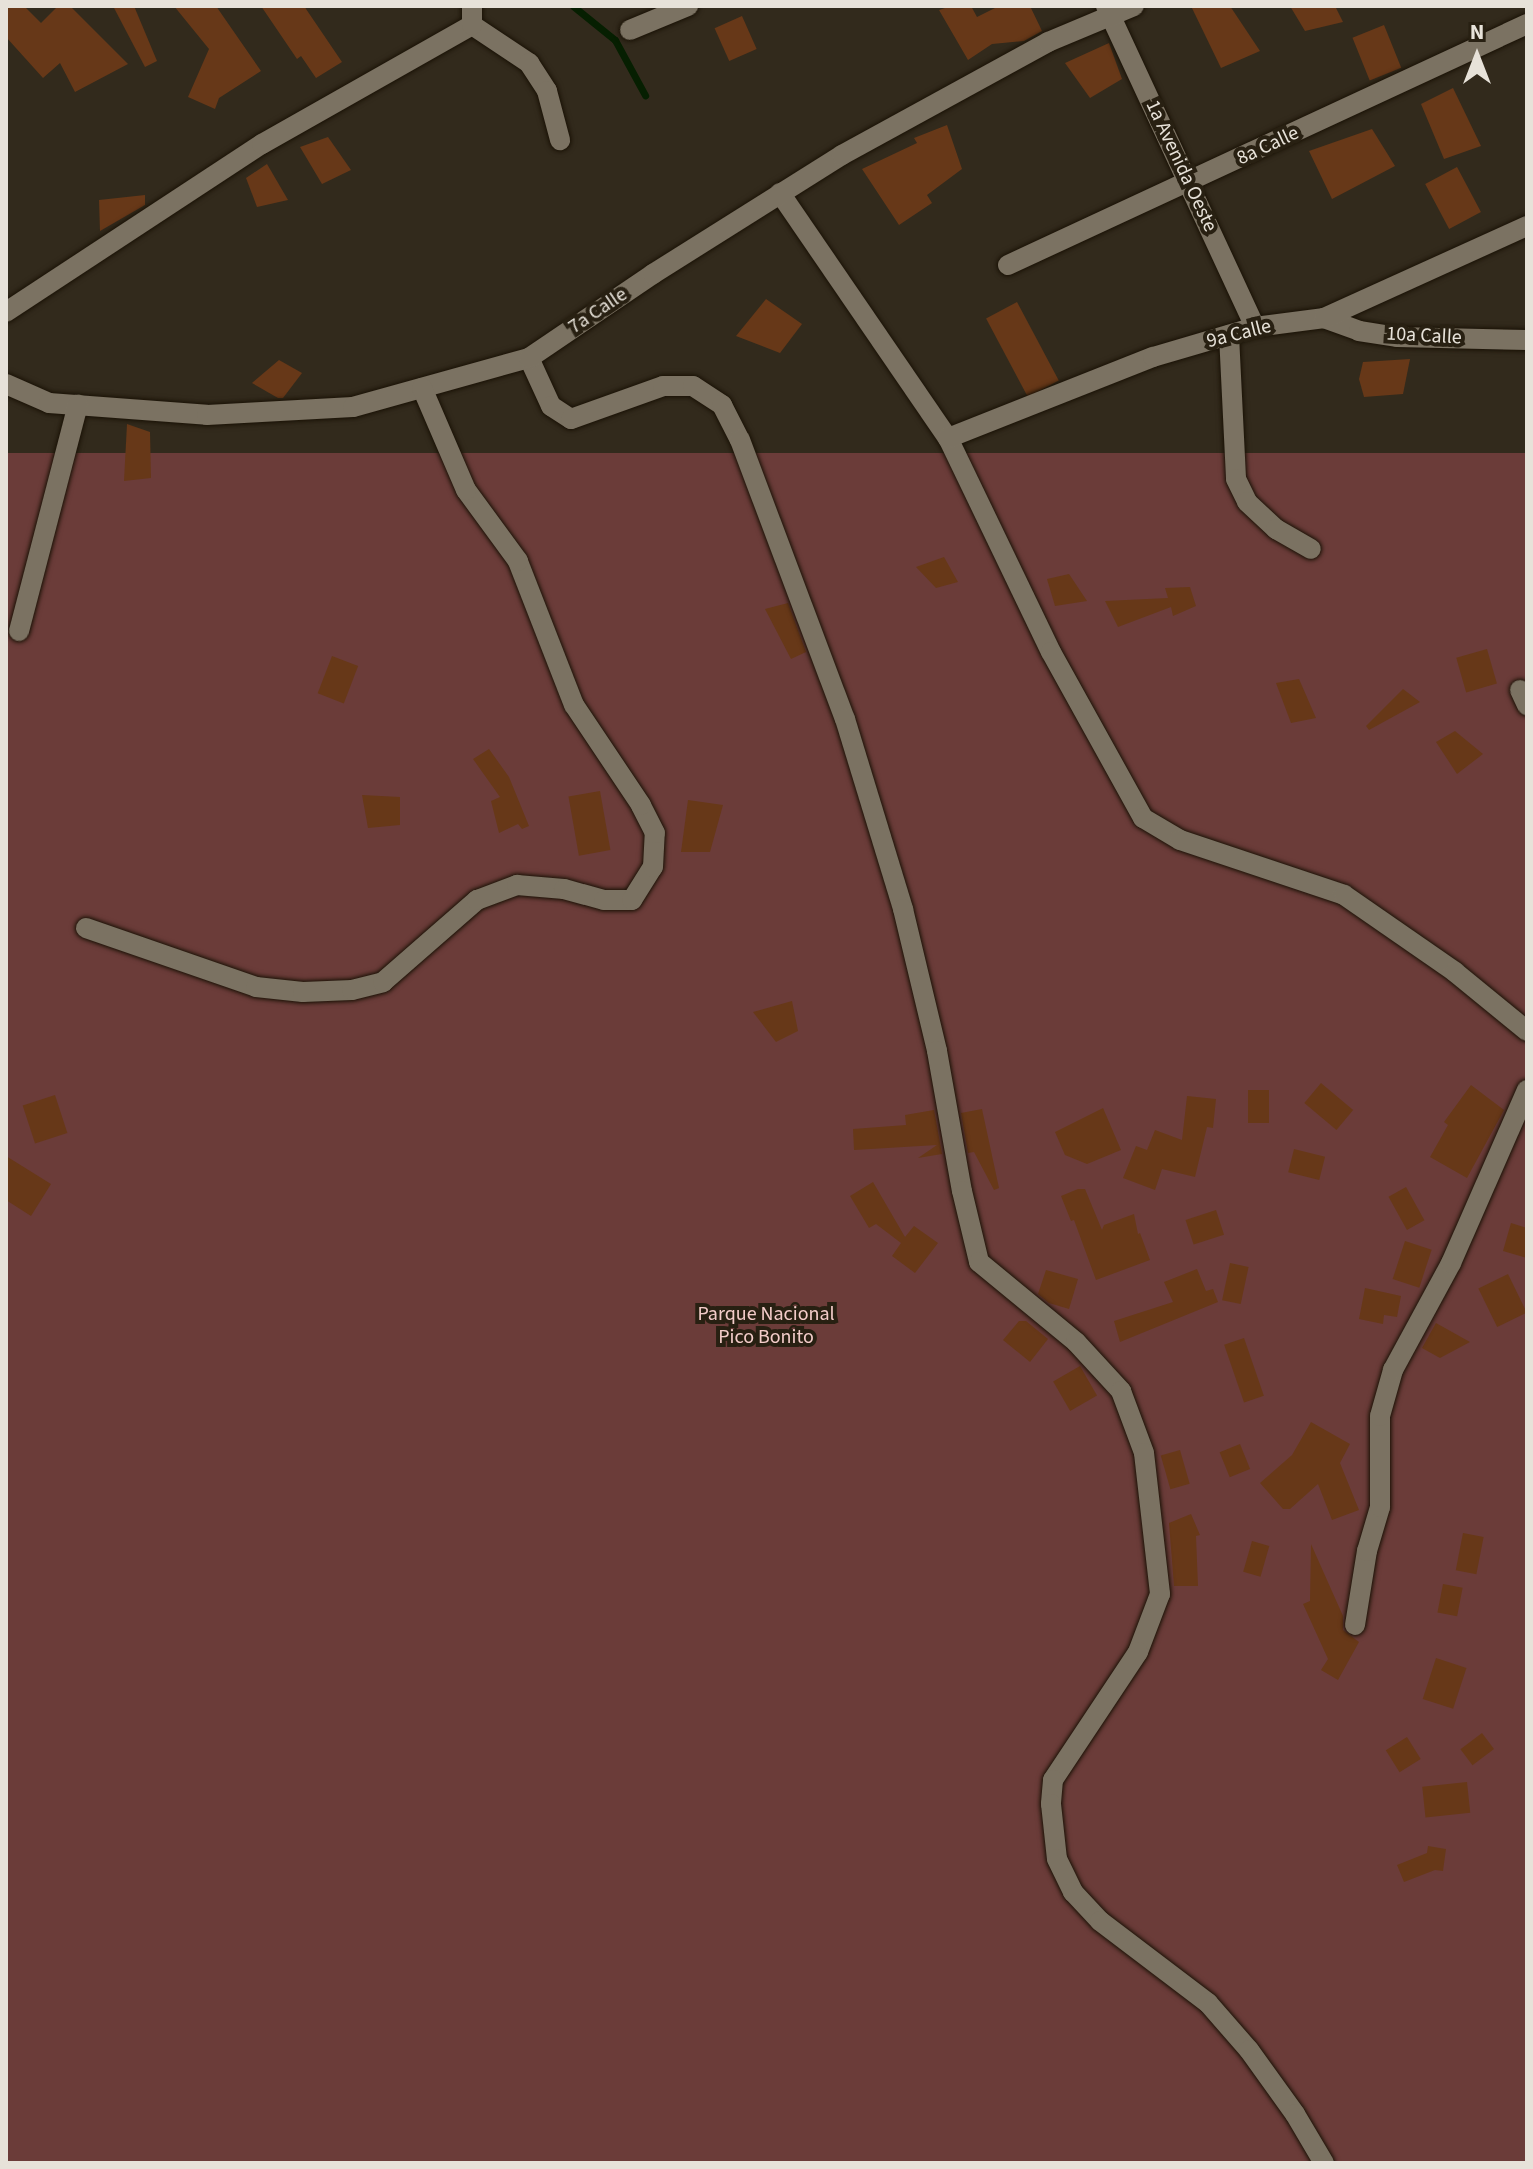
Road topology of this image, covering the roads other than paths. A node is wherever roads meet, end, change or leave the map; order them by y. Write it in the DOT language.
graph roads {
  1 [pos="688,6"];
  2 [pos="1134,6"];
  3 [pos="1108,11"];
  4 [pos="472,15"];
  5 [pos="1527,24"];
  6 [pos="630,30"];
  7 [pos="560,140"];
  8 [pos="1190,183"];
  9 [pos="780,193"];
  10 [pos="1527,226"];
  11 [pos="1008,265"];
  12 [pos="6,312"];
  13 [pos="1324,318"];
  14 [pos="1255,327"];
  15 [pos="1229,335"];
  16 [pos="1527,340"];
  17 [pos="529,358"];
  18 [pos="6,384"];
  19 [pos="422,388"];
  20 [pos="78,405"];
  21 [pos="948,438"];
  22 [pos="1311,549"];
  23 [pos="19,631"];
  24 [pos="86,928"];
  25 [pos="1527,1031"];
  26 [pos="1527,1090"];
  27 [pos="1355,1625"];
  28 [pos="1324,2163"];
  1 -- 6 [label="street"];
  2 -- 3 [label="street, 7a Calle"];
  3 -- 8 [label="street, 1a Avenida Oeste"];
  3 -- 9 [label="street, 7a Calle"];
  4 -- 7 [label="street"];
  4 -- 12 [label="street"];
  5 -- 8 [label="street, 8a Calle"];
  8 -- 11 [label="street, 8a Calle"];
  8 -- 14 [label="street, 1a Avenida Oeste"];
  9 -- 17 [label="street, 7a Calle"];
  9 -- 21 [label="street"];
  10 -- 13 [label="street, 9a Calle"];
  13 -- 14 [label="street, 9a Calle"];
  13 -- 16 [label="street, 10a Calle"];
  14 -- 15 [label="street, 9a Calle"];
  15 -- 21 [label="street, 9a Calle"];
  15 -- 22 [label="street"];
  17 -- 19 [label="street, 7a Calle"];
  17 -- 28 [label="street"];
  18 -- 20 [label="street, 7a Calle"];
  19 -- 20 [label="street, 7a Calle"];
  19 -- 24 [label="street"];
  20 -- 23 [label="street"];
  21 -- 25 [label="street"];
  26 -- 27 [label="street"];
}
